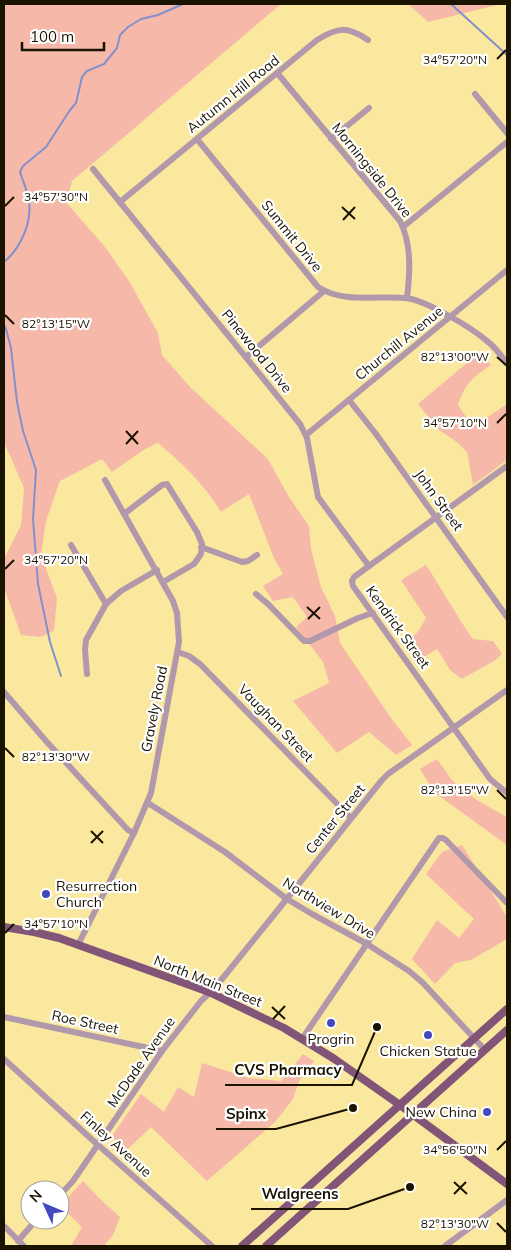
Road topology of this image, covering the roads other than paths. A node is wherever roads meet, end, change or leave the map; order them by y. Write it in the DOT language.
graph roads {
  1 [pos="368,40"];
  2 [pos="278,74"];
  3 [pos="475,94"];
  4 [pos="369,108"];
  5 [pos="507,133"];
  6 [pos="197,139"];
  7 [pos="331,139"];
  8 [pos="507,142"];
  9 [pos="93,169"];
  10 [pos="120,202"];
  11 [pos="403,227"];
  12 [pos="507,270"];
  13 [pos="324,291"];
  14 [pos="407,298"];
  15 [pos="450,318"];
  16 [pos="246,357"];
  17 [pos="507,364"];
  18 [pos="349,400"];
  19 [pos="306,435"];
  20 [pos="507,466"];
  21 [pos="105,480"];
  22 [pos="124,514"];
  23 [pos="436,517"];
  24 [pos="71,545"];
  25 [pos="201,547"];
  26 [pos="256,555"];
  27 [pos="369,566"];
  28 [pos="157,570"];
  29 [pos="164,582"];
  30 [pos="256,594"];
  31 [pos="106,604"];
  32 [pos="373,613"];
  33 [pos="507,617"];
  34 [pos="178,652"];
  35 [pos="87,674"];
  36 [pos="507,690"];
  37 [pos="4,692"];
  38 [pos="455,727"];
  39 [pos="507,793"];
  40 [pos="148,803"];
  41 [pos="351,818"];
  42 [pos="134,833"];
  43 [pos="287,899"];
  44 [pos="507,903"];
  45 [pos="4,928"];
  46 [pos="367,944"];
  47 [pos="78,945"];
  48 [pos="209,992"];
  49 [pos="507,1009"];
  50 [pos="4,1017"];
  51 [pos="507,1030"];
  52 [pos="302,1039"];
  53 [pos="474,1039"];
  54 [pos="485,1050"];
  55 [pos="162,1051"];
  56 [pos="4,1059"];
  57 [pos="400,1105"];
  58 [pos="413,1114"];
  59 [pos="98,1145"];
  60 [pos="70,1184"];
  61 [pos="507,1184"];
  62 [pos="507,1200"];
  63 [pos="4,1226"];
  64 [pos="27,1230"];
  65 [pos="18,1241"];
  66 [pos="24,1246"];
  67 [pos="212,1246"];
  68 [pos="242,1246"];
  69 [pos="266,1246"];
  70 [pos="445,1246"];
  1 -- 2 [label="street, Autumn Hill Road"];
  2 -- 6 [label="street, Autumn Hill Road"];
  2 -- 7 [label="street, Morningside Drive"];
  3 -- 5 [label="street"];
  4 -- 7 [label="street"];
  6 -- 10 [label="street, Autumn Hill Road"];
  6 -- 13 [label="street, Summit Drive"];
  7 -- 11 [label="street, Morningside Drive"];
  8 -- 11 [label="street"];
  9 -- 10 [label="street, Pinewood Drive"];
  10 -- 16 [label="street, Pinewood Drive"];
  11 -- 14 [label="street, Morningside Drive"];
  12 -- 15 [label="street, Churchill Avenue"];
  13 -- 14 [label="street, Summit Drive"];
  13 -- 16 [label="street"];
  14 -- 15 [label="street, Summit Drive"];
  15 -- 17 [label="street, Summit Drive"];
  15 -- 18 [label="street, Churchill Avenue"];
  16 -- 19 [label="street, Pinewood Drive"];
  18 -- 19 [label="street, Churchill Avenue"];
  18 -- 23 [label="street, John Street"];
  19 -- 27 [label="street, Pinewood Drive"];
  20 -- 23 [label="street, Kendrick Street"];
  21 -- 22 [label="street, Gravely Road"];
  22 -- 25 [label="street"];
  22 -- 28 [label="street, Gravely Road"];
  23 -- 27 [label="street, Kendrick Street"];
  23 -- 33 [label="street, John Street"];
  24 -- 31 [label="street"];
  25 -- 26 [label="street"];
  25 -- 29 [label="street"];
  27 -- 32 [label="street, Kendrick Street"];
  28 -- 29 [label="street, Gravely Road"];
  28 -- 31 [label="street"];
  29 -- 34 [label="street, Gravely Road"];
  30 -- 32 [label="street"];
  31 -- 35 [label="street"];
  32 -- 38 [label="street, Kendrick Street"];
  34 -- 40 [label="street, Gravely Road"];
  34 -- 41 [label="street, Vaughan Street"];
  36 -- 38 [label="street, Center Street"];
  37 -- 42 [label="street"];
  38 -- 39 [label="street, Kendrick Street"];
  38 -- 41 [label="street, Center Street"];
  40 -- 42 [label="street, Gravely Road"];
  40 -- 43 [label="street, Northview Drive"];
  41 -- 43 [label="street, Center Street"];
  42 -- 47 [label="street, Gravely Road"];
  43 -- 46 [label="street, Northview Drive"];
  43 -- 48 [label="street, Center Street"];
  44 -- 46 [label="street"];
  45 -- 47 [label="main road, North Main Street"];
  46 -- 52 [label="street"];
  46 -- 53 [label="street, Northview Drive"];
  47 -- 48 [label="main road, North Main Street"];
  48 -- 52 [label="main road, North Main Street"];
  48 -- 55 [label="street, McDade Avenue"];
  49 -- 53 [label="main road"];
  50 -- 55 [label="street, Roe Street"];
  51 -- 54 [label="main road"];
  52 -- 57 [label="main road, North Main Street"];
  53 -- 54 [label="street, Northview Drive"];
  53 -- 57 [label="main road"];
  54 -- 58 [label="main road"];
  55 -- 59 [label="street, McDade Avenue"];
  56 -- 59 [label="street, Finley Avenue"];
  57 -- 58 [label="main road, North Main Street"];
  57 -- 68 [label="main road"];
  58 -- 61 [label="main road, North Main Street"];
  58 -- 69 [label="main road"];
  59 -- 60 [label="street, McDade Avenue"];
  59 -- 67 [label="street, Finley Avenue"];
  62 -- 70 [label="street"];
  63 -- 65 [label="street"];
  64 -- 65 [label="street"];
  65 -- 66 [label="street"];
}
